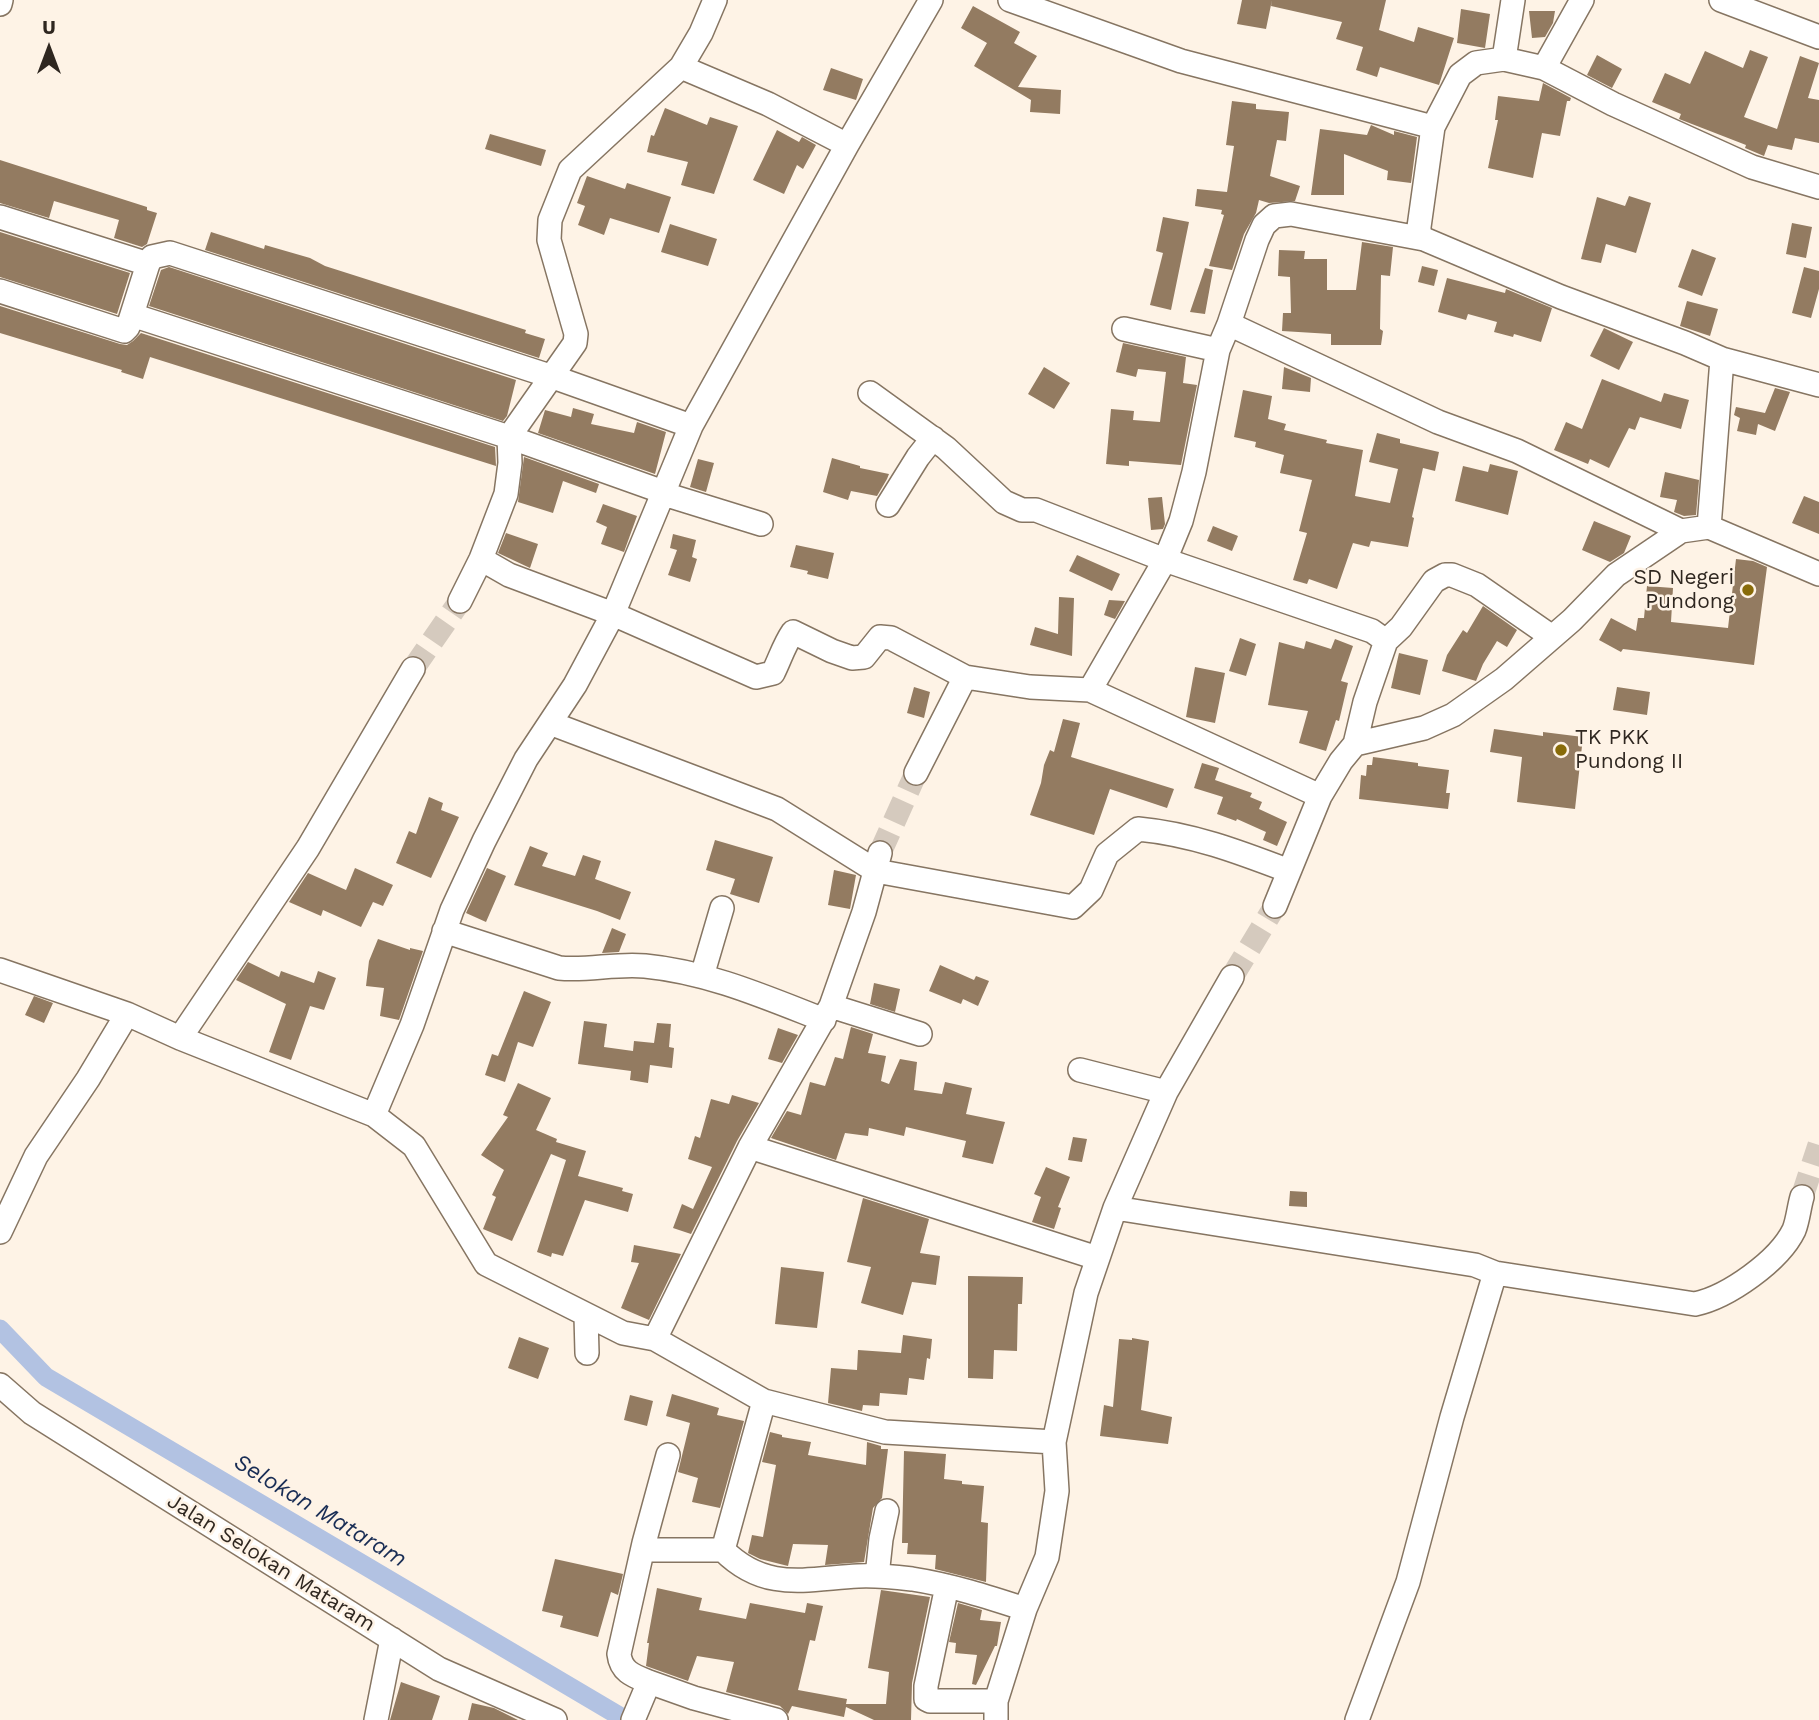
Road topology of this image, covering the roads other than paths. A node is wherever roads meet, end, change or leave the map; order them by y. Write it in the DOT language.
graph roads {
  1 [pos="715,0"];
  2 [pos="932,0"];
  3 [pos="1010,0"];
  4 [pos="1513,0"];
  5 [pos="1582,0"];
  6 [pos="1721,0"];
  7 [pos="1819,37"];
  8 [pos="1504,59"];
  9 [pos="681,67"];
  10 [pos="1544,68"];
  11 [pos="1433,127"];
  12 [pos="847,145"];
  13 [pos="1819,187"];
  14 [pos="0,217"];
  15 [pos="1423,239"];
  16 [pos="148,264"];
  17 [pos="0,291"];
  18 [pos="132,315"];
  19 [pos="1229,324"];
  20 [pos="1124,328"];
  21 [pos="1218,350"];
  22 [pos="1722,359"];
  23 [pos="553,377"];
  24 [pos="1819,386"];
  25 [pos="870,393"];
  26 [pos="691,426"];
  27 [pos="509,437"];
  28 [pos="933,438"];
  29 [pos="664,494"];
  30 [pos="888,505"];
  31 [pos="761,524"];
  32 [pos="1709,527"];
  33 [pos="1681,531"];
  34 [pos="481,559"];
  35 [pos="1165,560"];
  36 [pos="1819,574"];
  37 [pos="460,601"];
  38 [pos="613,614"];
  39 [pos="1552,637"];
  40 [pos="1386,641"];
  41 [pos="413,669"];
  42 [pos="965,677"];
  43 [pos="1090,690"];
  44 [pos="550,723"];
  45 [pos="1355,744"];
  46 [pos="916,773"];
  47 [pos="1320,796"];
  48 [pos="878,862"];
  49 [pos="1289,871"];
  50 [pos="1275,906"];
  51 [pos="722,908"];
  52 [pos="444,931"];
  53 [pos="0,970"];
  54 [pos="702,976"];
  55 [pos="1232,977"];
  56 [pos="827,1013"];
  57 [pos="127,1014"];
  58 [pos="920,1034"];
  59 [pos="180,1038"];
  60 [pos="1080,1070"];
  61 [pos="1166,1092"];
  62 [pos="374,1115"];
  63 [pos="750,1147"];
  64 [pos="1802,1198"];
  65 [pos="1115,1208"];
  66 [pos="0,1232"];
  67 [pos="1097,1258"];
  68 [pos="1495,1273"];
  69 [pos="586,1316"];
  70 [pos="655,1339"];
  71 [pos="587,1353"];
  72 [pos="0,1385"];
  73 [pos="764,1401"];
  74 [pos="1054,1442"];
  75 [pos="668,1455"];
  76 [pos="887,1511"];
  77 [pos="643,1550"];
  78 [pos="723,1550"];
  79 [pos="877,1576"];
  80 [pos="947,1586"];
  81 [pos="1025,1609"];
  82 [pos="391,1639"];
  83 [pos="646,1688"];
  84 [pos="996,1710"];
  85 [pos="376,1720"];
  86 [pos="555,1720"];
  87 [pos="633,1720"];
  88 [pos="776,1720"];
  89 [pos="1357,1720"];
  1 -- 9 [label="street"];
  2 -- 12 [label="street"];
  3 -- 11 [label="street"];
  4 -- 8 [label="street"];
  5 -- 10 [label="street"];
  6 -- 7 [label="street"];
  8 -- 10 [label="street"];
  8 -- 11 [label="street"];
  9 -- 12 [label="street"];
  9 -- 23 [label="street"];
  10 -- 13 [label="street"];
  11 -- 15 [label="street"];
  12 -- 26 [label="street"];
  14 -- 16 [label="street"];
  15 -- 19 [label="street"];
  15 -- 22 [label="street"];
  16 -- 18 [label="street"];
  16 -- 23 [label="street"];
  17 -- 18 [label="street"];
  18 -- 27 [label="street"];
  19 -- 21 [label="street"];
  19 -- 33 [label="street"];
  20 -- 21 [label="street"];
  21 -- 35 [label="street"];
  22 -- 24 [label="street"];
  22 -- 32 [label="street"];
  23 -- 26 [label="street"];
  23 -- 27 [label="street"];
  25 -- 28 [label="street"];
  26 -- 29 [label="street"];
  27 -- 29 [label="street"];
  27 -- 34 [label="street"];
  28 -- 30 [label="street"];
  28 -- 35 [label="street"];
  29 -- 31 [label="street"];
  29 -- 38 [label="street"];
  32 -- 33 [label="street"];
  32 -- 36 [label="street"];
  33 -- 39 [label="street"];
  34 -- 37 [label="street"];
  34 -- 38 [label="street"];
  35 -- 40 [label="street"];
  35 -- 43 [label="street"];
  38 -- 42 [label="street"];
  38 -- 44 [label="street"];
  39 -- 40 [label="street"];
  39 -- 45 [label="street"];
  40 -- 45 [label="street"];
  41 -- 59 [label="street"];
  42 -- 43 [label="street"];
  42 -- 46 [label="street"];
  43 -- 47 [label="street"];
  44 -- 48 [label="street"];
  44 -- 52 [label="street"];
  45 -- 47 [label="street"];
  47 -- 49 [label="street"];
  48 -- 49 [label="street"];
  48 -- 56 [label="street"];
  49 -- 50 [label="street"];
  51 -- 54 [label="street"];
  52 -- 54 [label="street"];
  52 -- 62 [label="street"];
  53 -- 57 [label="street"];
  54 -- 56 [label="street"];
  55 -- 61 [label="street"];
  56 -- 58 [label="street"];
  56 -- 63 [label="street"];
  57 -- 59 [label="street"];
  57 -- 66 [label="street"];
  59 -- 62 [label="street"];
  60 -- 61 [label="street"];
  61 -- 65 [label="street"];
  62 -- 69 [label="street"];
  63 -- 67 [label="street"];
  63 -- 70 [label="street"];
  64 -- 68 [label="street"];
  65 -- 67 [label="street"];
  65 -- 68 [label="street"];
  67 -- 74 [label="street"];
  68 -- 89 [label="street"];
  69 -- 70 [label="street"];
  69 -- 71 [label="street"];
  70 -- 73 [label="street"];
  72 -- 82 [label="street, Jalan Selokan Mataram"];
  73 -- 74 [label="street"];
  73 -- 78 [label="street"];
  74 -- 81 [label="street"];
  75 -- 77 [label="street"];
  76 -- 79 [label="street"];
  77 -- 78 [label="street"];
  77 -- 83 [label="street"];
  78 -- 79 [label="street"];
  79 -- 80 [label="street"];
  80 -- 81 [label="street"];
  80 -- 84 [label="street"];
  81 -- 84 [label="street"];
  82 -- 85 [label="street"];
  82 -- 86 [label="street, Jalan Selokan Mataram"];
  83 -- 87 [label="street"];
  83 -- 88 [label="street"];
}
